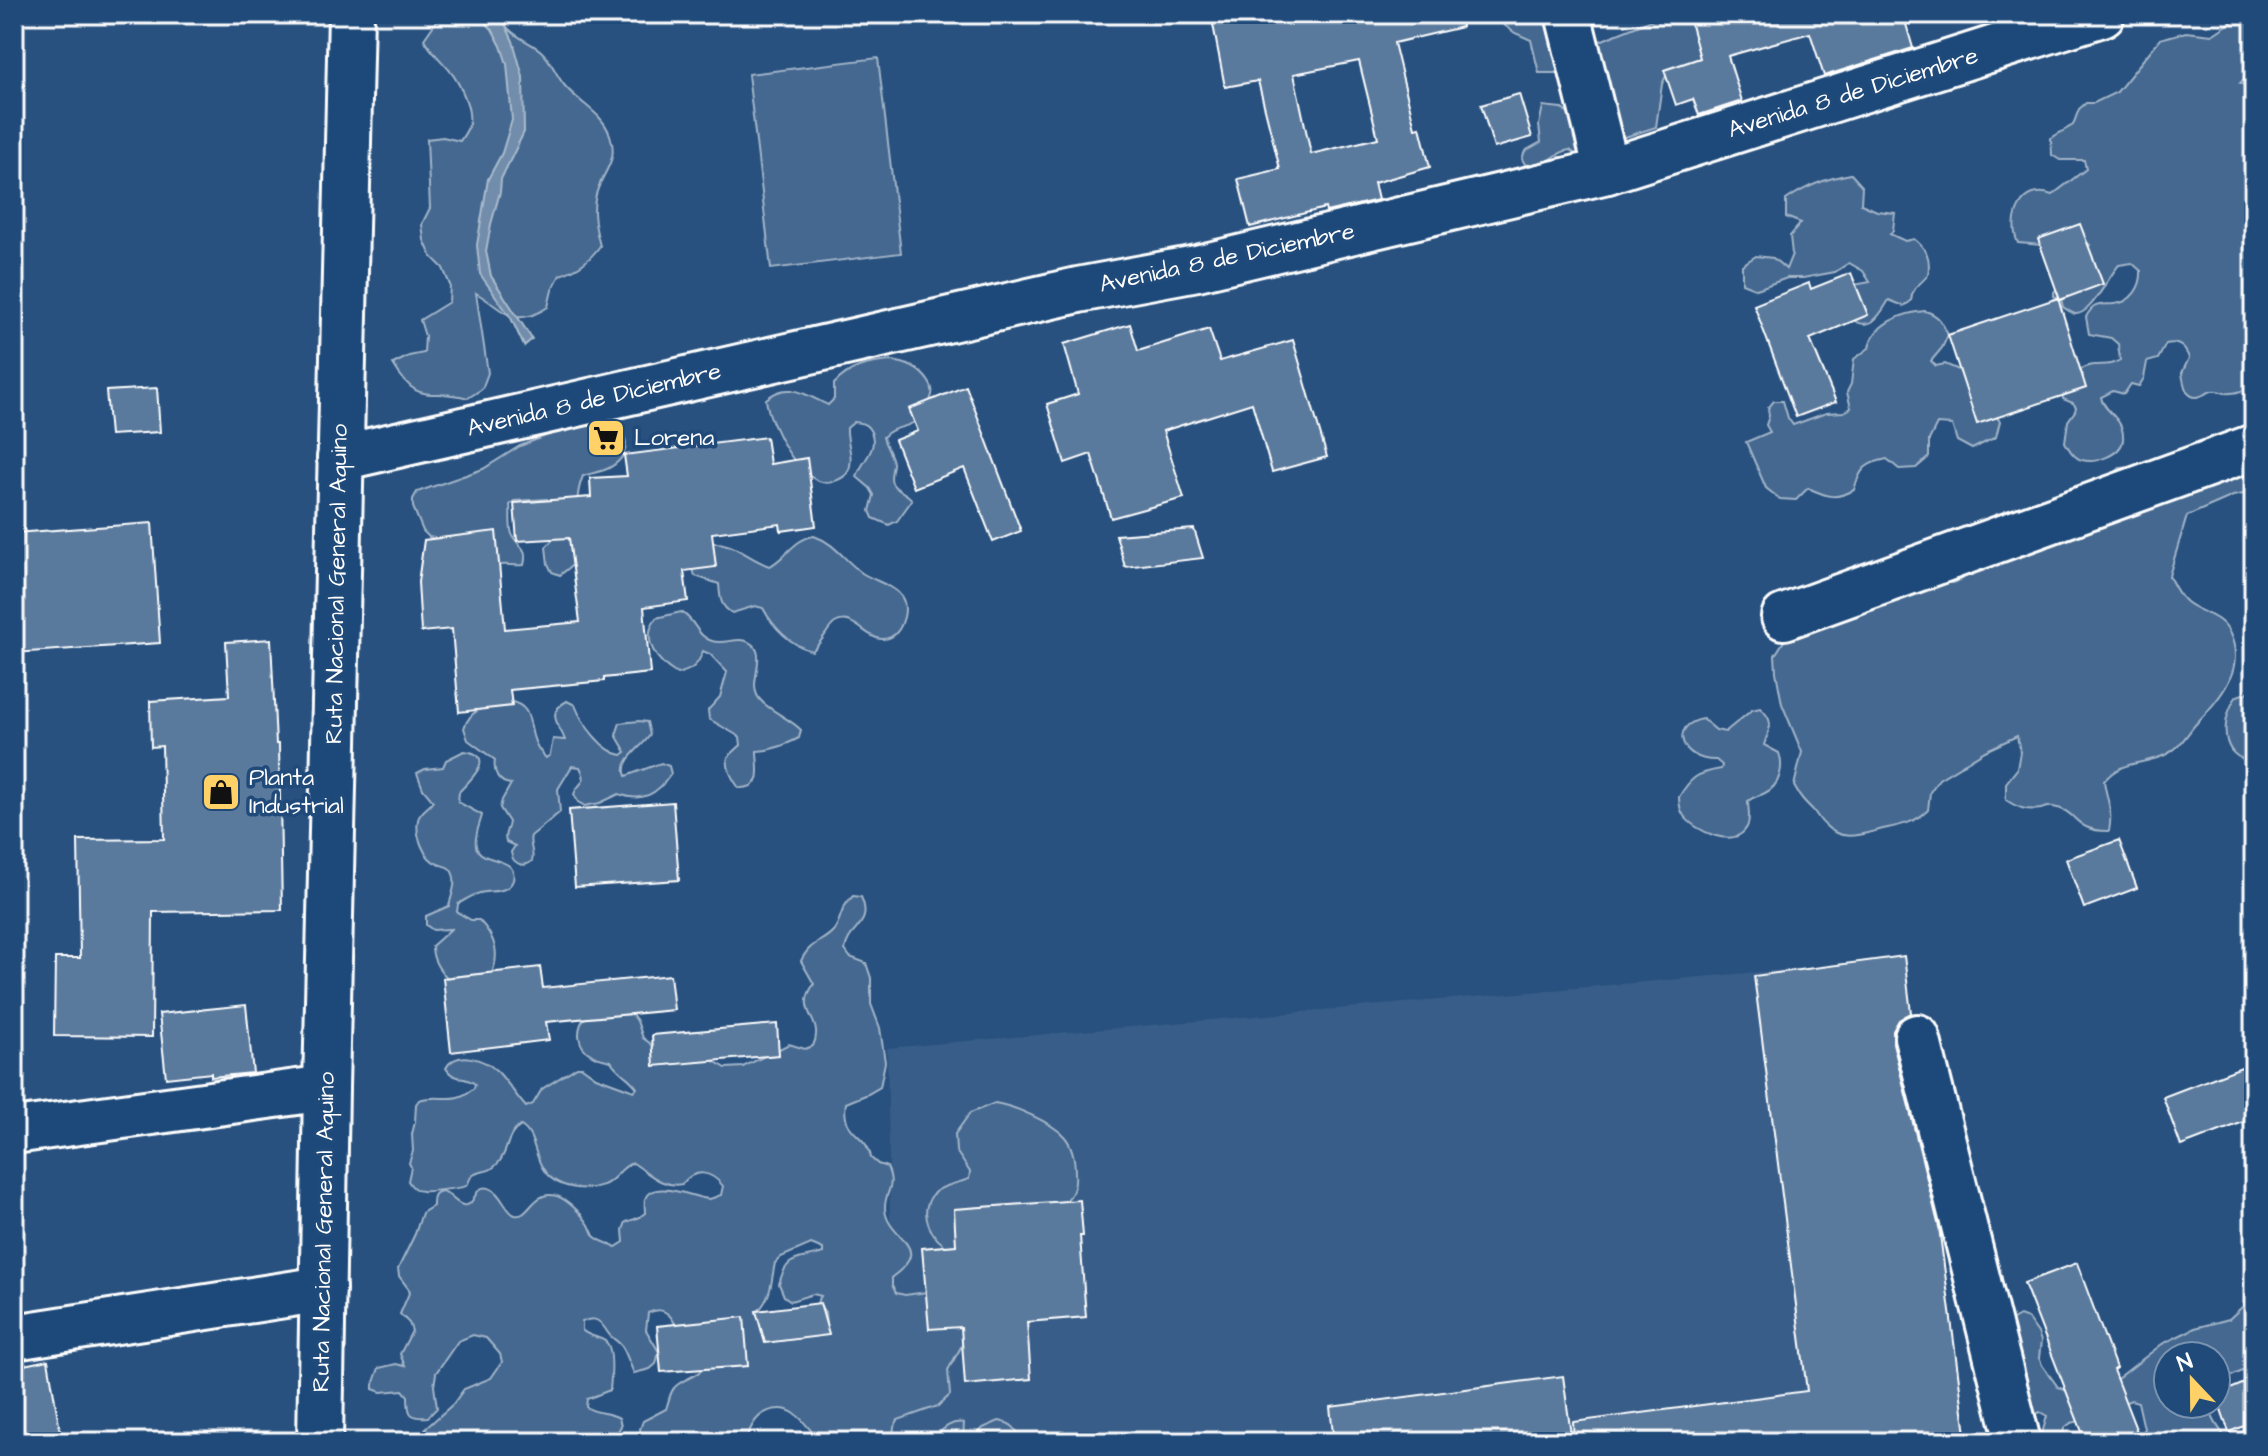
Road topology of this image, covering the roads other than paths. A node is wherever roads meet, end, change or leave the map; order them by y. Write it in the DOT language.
graph roads {
  1 [pos="351,14"];
  2 [pos="1568,14"];
  3 [pos="2102,14"];
  4 [pos="2028,26"];
  5 [pos="1607,171"];
  6 [pos="2254,447"];
  7 [pos="340,458"];
  8 [pos="1784,617"];
  9 [pos="1917,1037"];
  10 [pos="326,1088"];
  11 [pos="14,1131"];
  12 [pos="323,1289"];
  13 [pos="14,1337"];
  14 [pos="320,1442"];
  15 [pos="2018,1442"];
  1 -- 7 [label="main road, Ruta Nacional General Aquino"];
  2 -- 5 [label="main road"];
  3 -- 4 [label="main road, Avenida 8 de Diciembre"];
  4 -- 5 [label="main road, Avenida 8 de Diciembre"];
  5 -- 7 [label="main road, Avenida 8 de Diciembre"];
  6 -- 8 [label="main road"];
  7 -- 10 [label="main road, Ruta Nacional General Aquino"];
  9 -- 15 [label="main road"];
  10 -- 11 [label="main road"];
  10 -- 12 [label="main road, Ruta Nacional General Aquino"];
  12 -- 13 [label="main road"];
  12 -- 14 [label="main road, Ruta Nacional General Aquino"];
}
